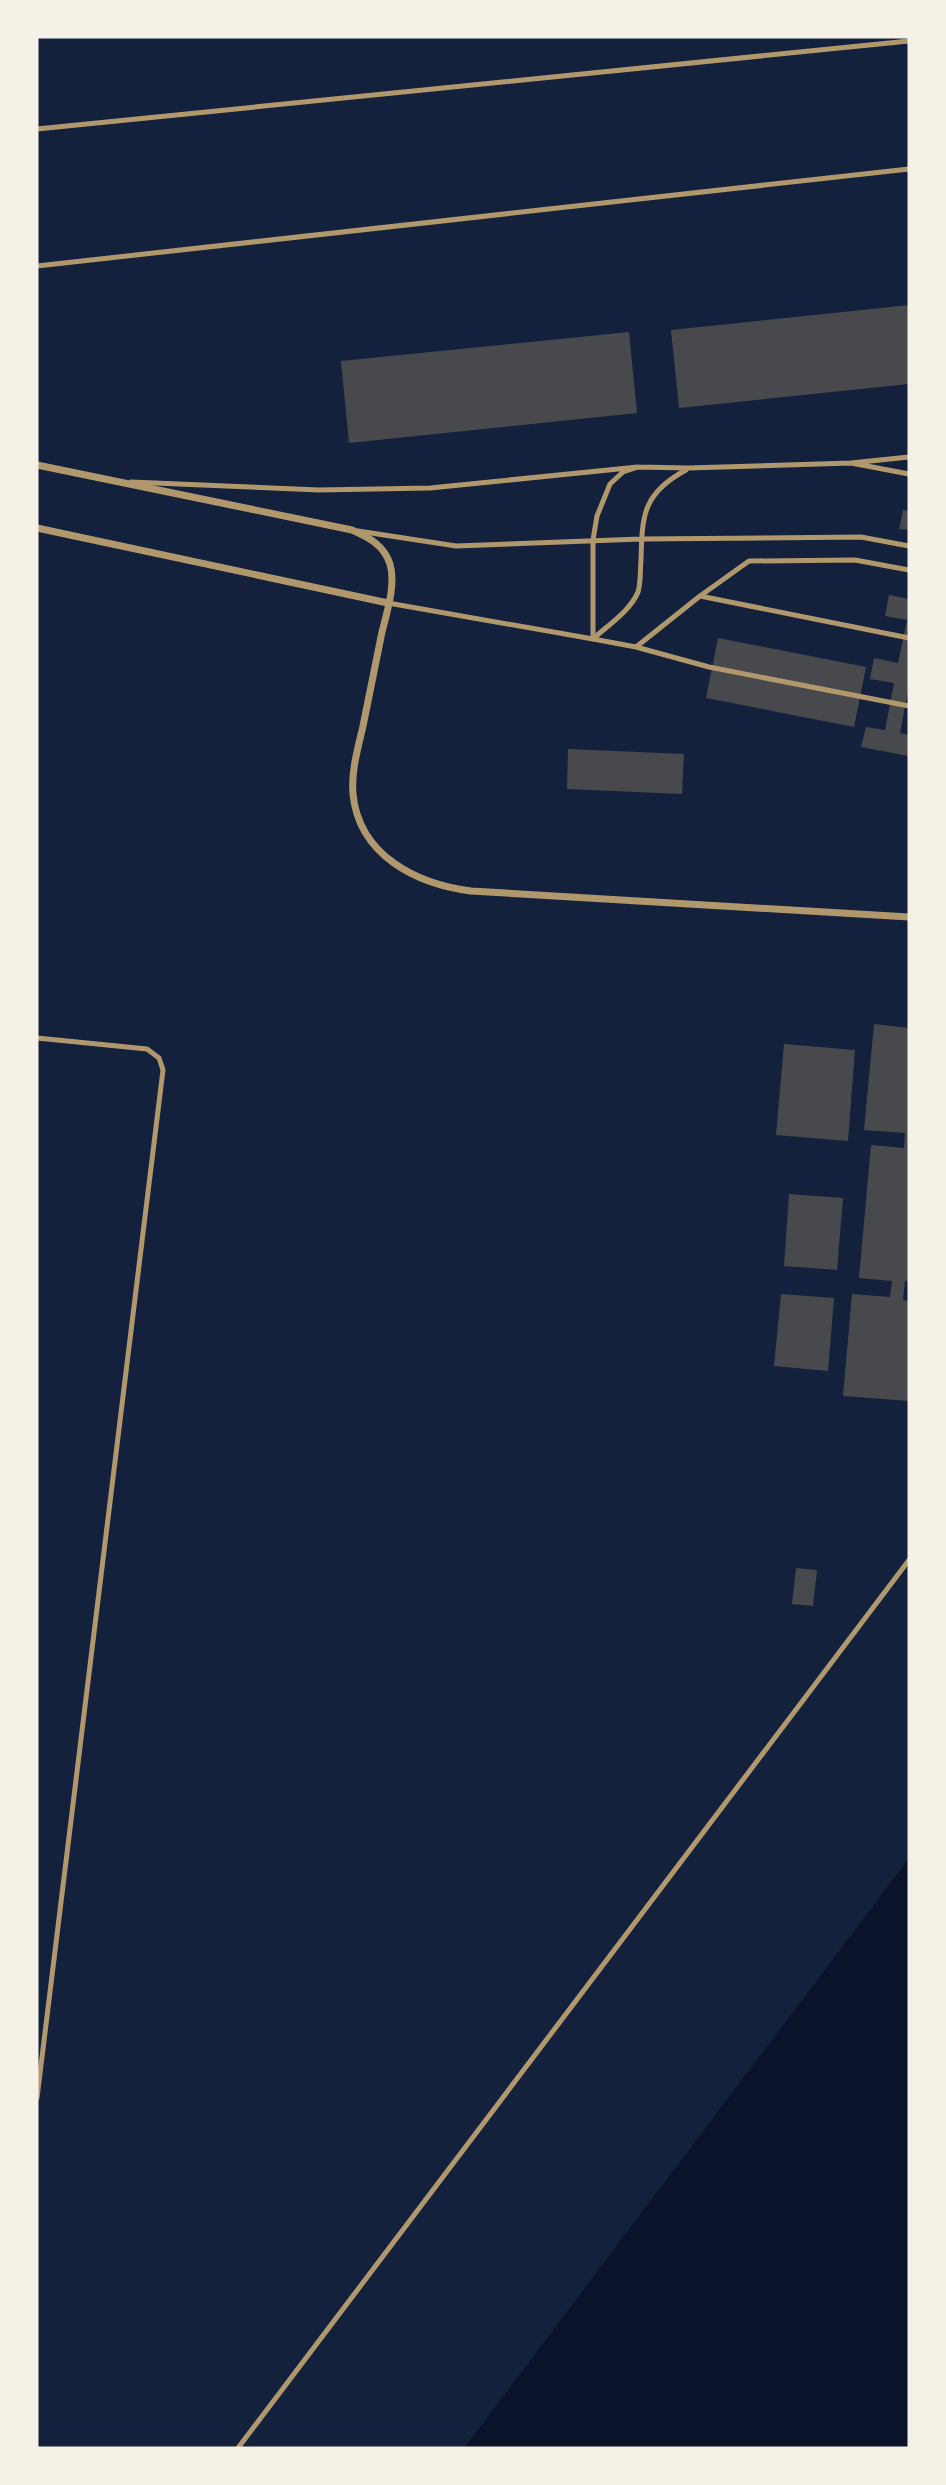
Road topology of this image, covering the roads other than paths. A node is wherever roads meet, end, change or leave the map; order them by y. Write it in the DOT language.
graph roads {
  1 [pos="909,41"];
  2 [pos="37,129"];
  3 [pos="909,169"];
  4 [pos="37,266"];
  5 [pos="909,457"];
  6 [pos="851,463"];
  7 [pos="37,465"];
  8 [pos="638,467"];
  9 [pos="688,468"];
  10 [pos="909,474"];
  11 [pos="114,481"];
  12 [pos="37,528"];
  13 [pos="352,530"];
  14 [pos="641,538"];
  15 [pos="593,540"];
  16 [pos="909,546"];
  17 [pos="909,570"];
  18 [pos="700,596"];
  19 [pos="388,603"];
  20 [pos="909,638"];
  21 [pos="593,639"];
  22 [pos="636,647"];
  23 [pos="909,706"];
  24 [pos="909,917"];
  25 [pos="37,1038"];
  26 [pos="909,1560"];
  27 [pos="37,2098"];
  28 [pos="238,2448"];
  1 -- 2 [label="lane"];
  3 -- 4 [label="lane"];
  5 -- 6 [label="lane"];
  6 -- 9 [label="lane"];
  6 -- 10 [label="lane"];
  7 -- 11 [label="street"];
  8 -- 9 [label="lane"];
  8 -- 11 [label="lane"];
  8 -- 15 [label="lane"];
  9 -- 14 [label="lane"];
  11 -- 13 [label="street"];
  12 -- 19 [label="street"];
  13 -- 15 [label="lane"];
  13 -- 19 [label="street"];
  14 -- 15 [label="lane"];
  14 -- 16 [label="lane"];
  14 -- 21 [label="lane"];
  15 -- 21 [label="lane"];
  17 -- 18 [label="lane"];
  18 -- 20 [label="lane"];
  18 -- 22 [label="lane"];
  19 -- 21 [label="lane"];
  19 -- 24 [label="street"];
  21 -- 22 [label="lane"];
  22 -- 23 [label="lane"];
  25 -- 27 [label="lane"];
  26 -- 28 [label="lane"];
}
